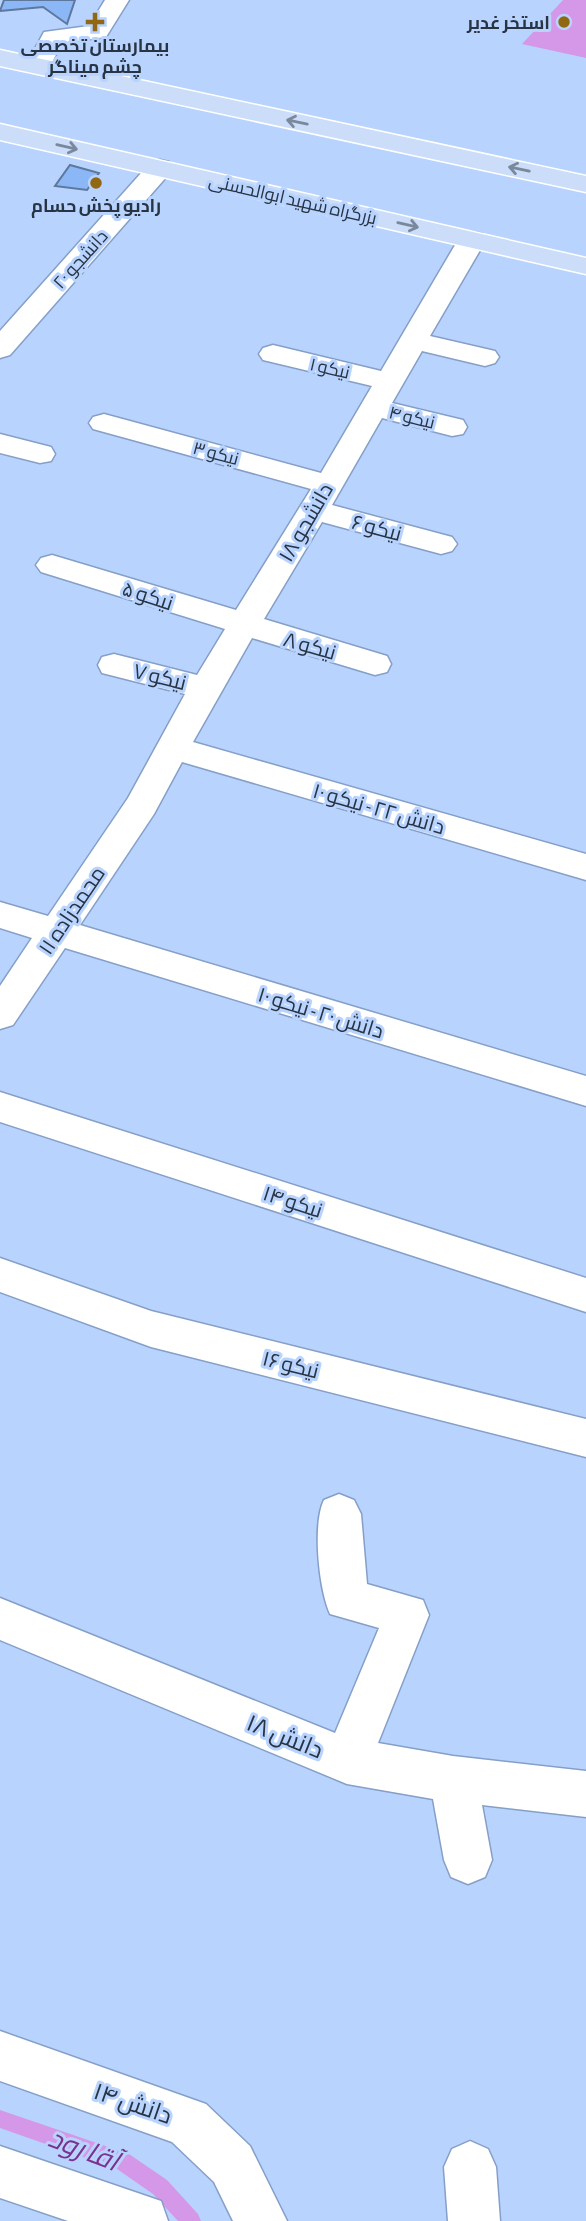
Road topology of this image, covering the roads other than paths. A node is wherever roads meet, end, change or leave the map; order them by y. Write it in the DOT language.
graph roads {
  1 [pos="117,0"];
  2 [pos="0,58"];
  3 [pos="38,66"];
  4 [pos="0,132"];
  5 [pos="160,168"];
  6 [pos="586,184"];
  7 [pos="472,240"];
  8 [pos="586,266"];
  9 [pos="412,340"];
  10 [pos="0,349"];
  11 [pos="273,354"];
  12 [pos="485,357"];
  13 [pos="380,394"];
  14 [pos="104,423"];
  15 [pos="452,427"];
  16 [pos="0,443"];
  17 [pos="40,454"];
  18 [pos="321,497"];
  19 [pos="441,544"];
  20 [pos="51,565"];
  21 [pos="244,626"];
  22 [pos="375,664"];
  23 [pos="114,665"];
  24 [pos="205,688"];
  25 [pos="173,748"];
  26 [pos="142,805"];
  27 [pos="586,867"];
  28 [pos="0,915"];
  29 [pos="56,933"];
  30 [pos="0,1015"];
  31 [pos="586,1091"];
  32 [pos="0,1107"];
  33 [pos="0,1275"];
  34 [pos="586,1295"];
  35 [pos="586,1438"];
  36 [pos="339,1514"];
  37 [pos="0,1619"];
  38 [pos="347,1761"];
  39 [pos="453,1779"];
  40 [pos="586,1794"];
  41 [pos="468,1860"];
  42 [pos="0,2056"];
  43 [pos="470,2167"];
  44 [pos="0,2172"];
  45 [pos="143,2221"];
  46 [pos="261,2221"];
  47 [pos="474,2221"];
  1 -- 3 [label="street"];
  2 -- 3 [label="main road"];
  6 -- 3 [label="main road, one-way"];
  4 -- 5 [label="main road, بزرگراه شهید ابوالحسنی, one-way"];
  5 -- 7 [label="main road, بزرگراه شهید ابوالحسنی, one-way"];
  5 -- 10 [label="street, دانشجو ۲۰"];
  7 -- 8 [label="main road, بزرگراه شهید ابوالحسنی"];
  7 -- 9 [label="street, دانشجو ۱۸"];
  9 -- 12 [label="street"];
  9 -- 13 [label="street, دانشجو ۱۸"];
  11 -- 13 [label="street, نیکو ۱"];
  13 -- 15 [label="street, نیکو ۴"];
  13 -- 18 [label="street, دانشجو ۱۸"];
  14 -- 18 [label="street, نیکو ۳"];
  16 -- 17 [label="street"];
  18 -- 19 [label="street, نیکو ۶"];
  18 -- 21 [label="street, دانشجو ۱۸"];
  20 -- 21 [label="street, نیکو ۵"];
  21 -- 22 [label="street, نیکو ۸"];
  21 -- 24 [label="street, دانشجو ۱۸"];
  23 -- 24 [label="street, نیکو ۷"];
  24 -- 25 [label="street, دانشجو ۱۸"];
  25 -- 26 [label="street, دانشجو ۱۸"];
  25 -- 27 [label="street, دانش ۲۲ - نیکو ۱۰"];
  26 -- 29 [label="street, محمدزاده ۱۱"];
  28 -- 29 [label="street, دانش ۲۰ - نیکو ۱۰"];
  29 -- 30 [label="street, محمدزاده ۱۱"];
  29 -- 31 [label="street, دانش ۲۰ - نیکو ۱۰"];
  32 -- 34 [label="street, نیکو ۱۴"];
  33 -- 35 [label="street, نیکو ۱۶"];
  36 -- 38 [label="street"];
  37 -- 38 [label="street, دانش ۱۸"];
  38 -- 39 [label="street, دانش ۱۸"];
  39 -- 40 [label="street, دانش ۱۸"];
  39 -- 41 [label="street"];
  42 -- 46 [label="street, دانش ۱۴"];
  43 -- 47 [label="street"];
  44 -- 45 [label="street"];
}
